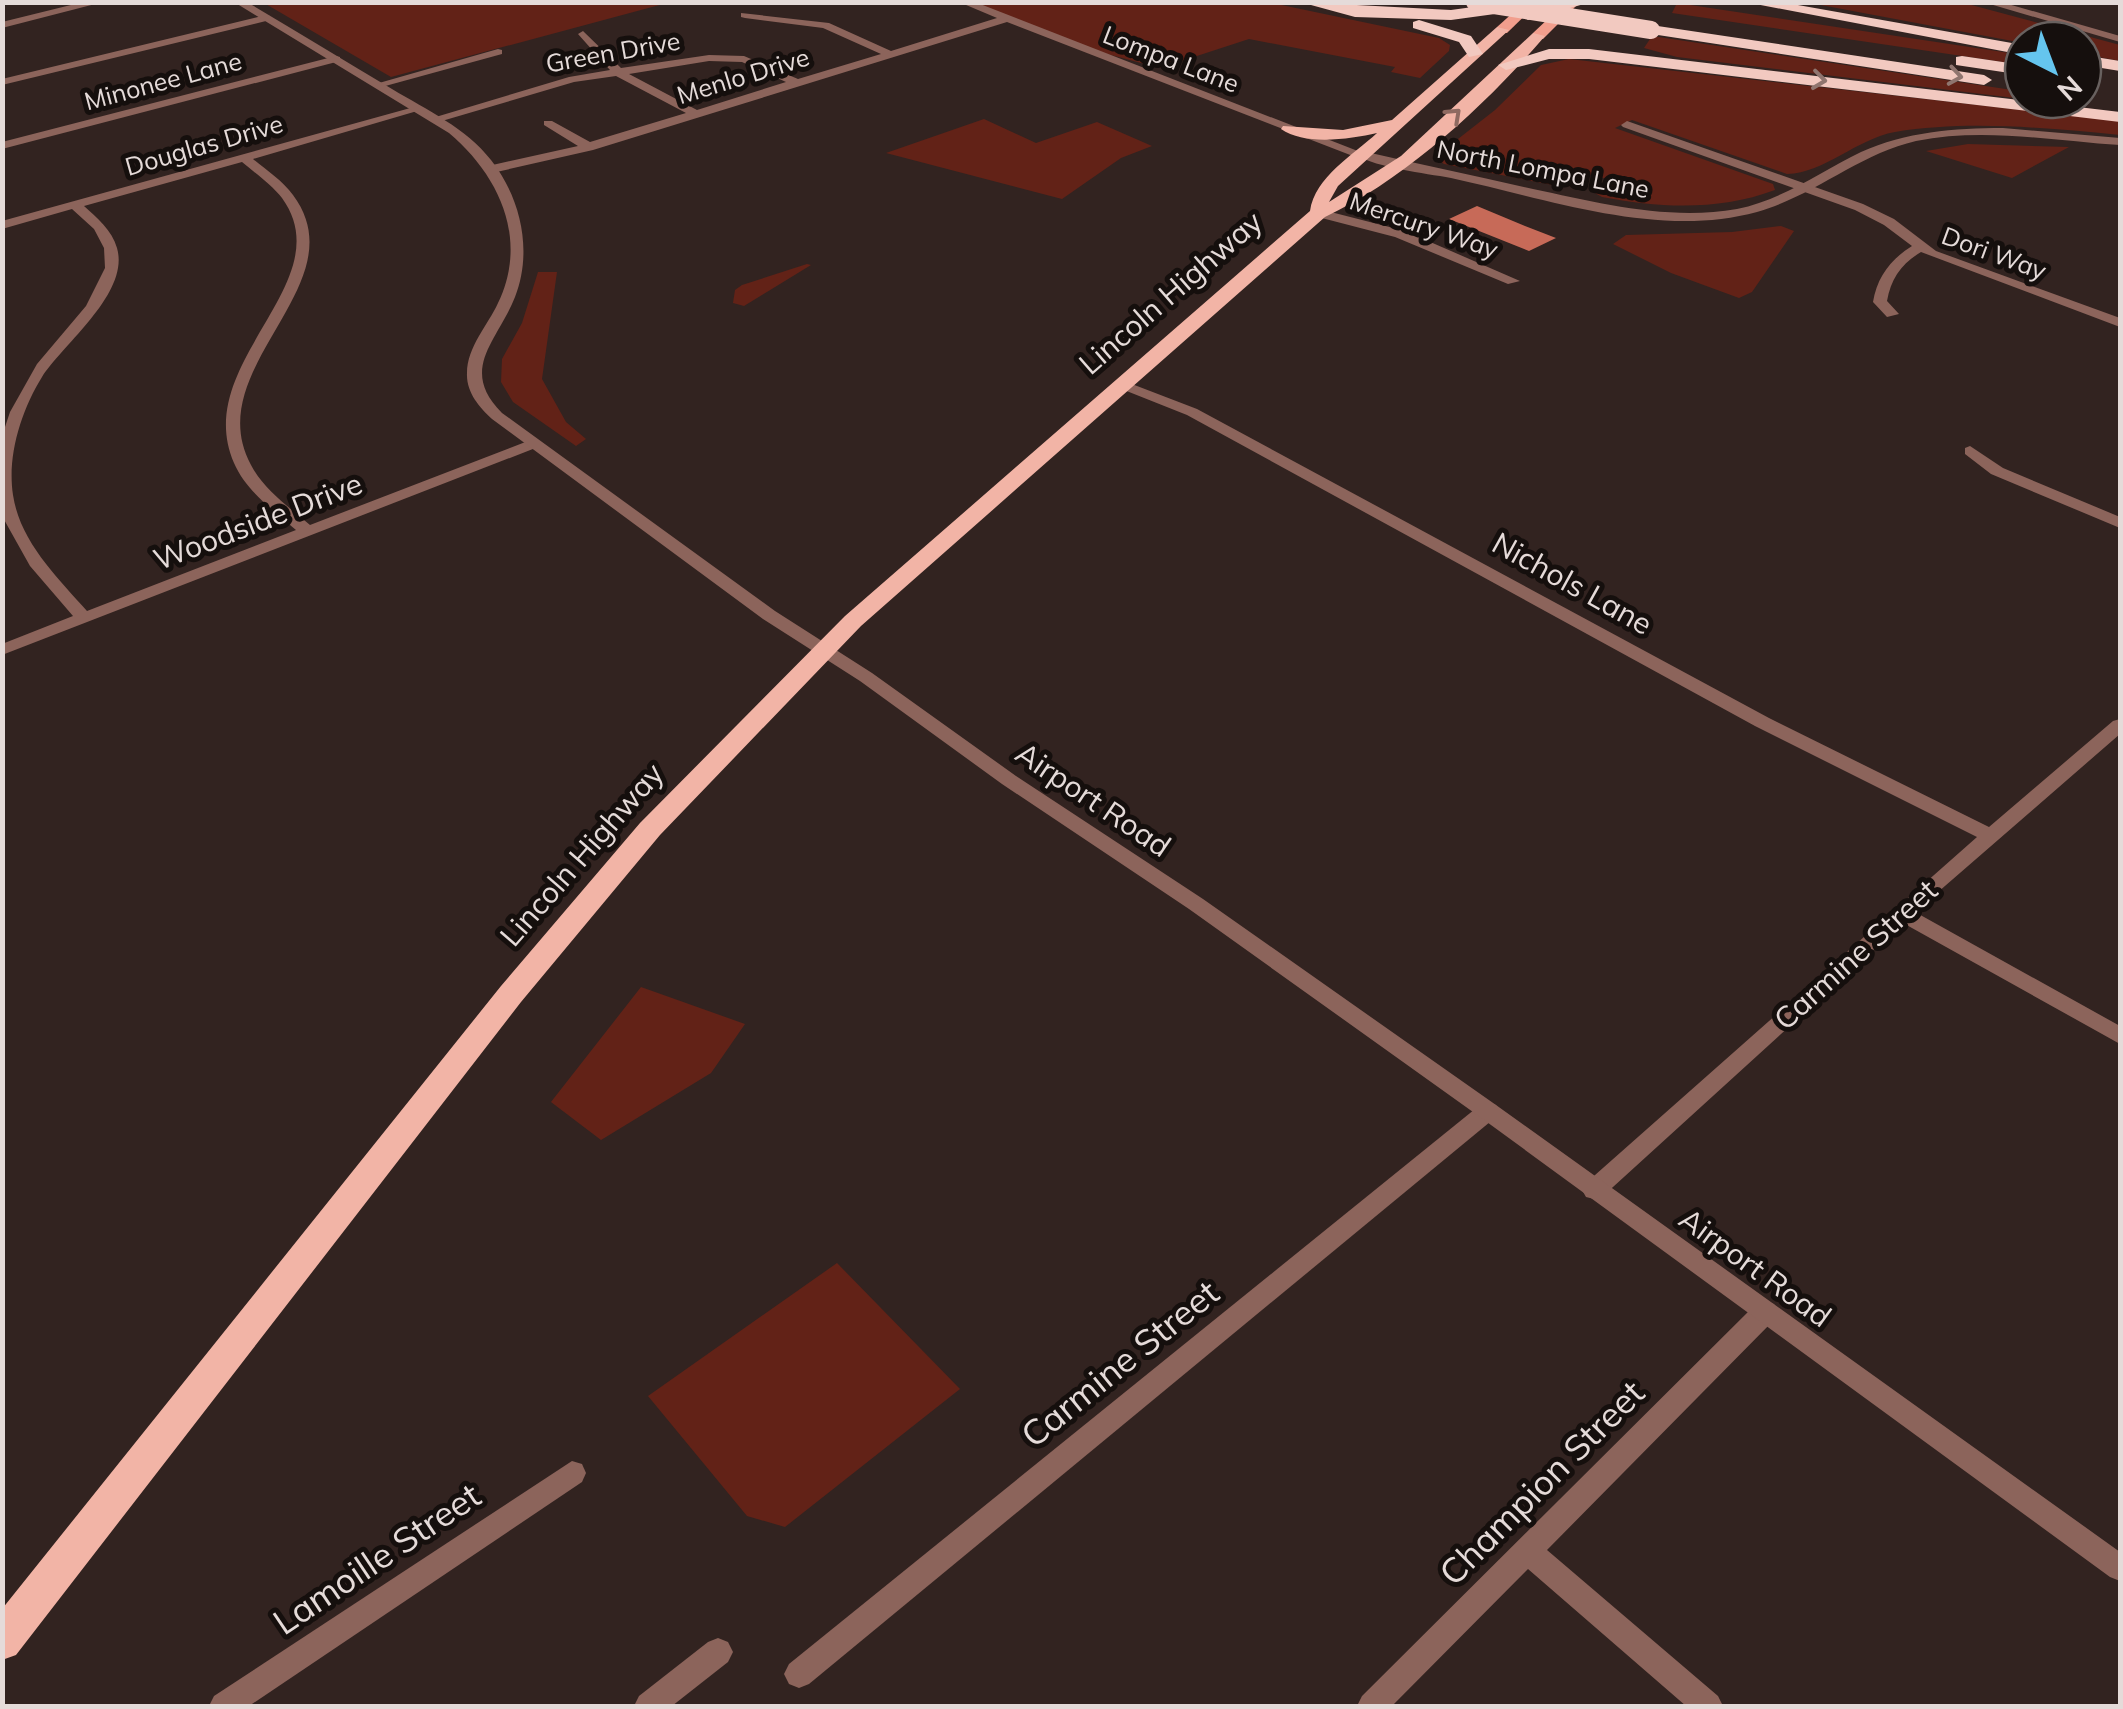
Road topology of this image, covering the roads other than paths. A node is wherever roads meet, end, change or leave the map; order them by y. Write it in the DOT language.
graph roads {
  1 [pos="98,2"];
  2 [pos="239,2"];
  3 [pos="964,2"];
  4 [pos="1306,2"];
  5 [pos="1475,2"];
  6 [pos="1740,2"];
  7 [pos="1988,2"];
  8 [pos="1760,4"];
  9 [pos="1554,5"];
  10 [pos="1335,8"];
  11 [pos="745,15"];
  12 [pos="266,18"];
  13 [pos="1006,18"];
  14 [pos="1656,23"];
  15 [pos="2,25"];
  16 [pos="1502,30"];
  17 [pos="583,34"];
  18 [pos="1538,36"];
  19 [pos="2120,39"];
  20 [pos="2003,47"];
  21 [pos="498,52"];
  22 [pos="890,54"];
  23 [pos="1474,54"];
  24 [pos="336,59"];
  25 [pos="1506,65"];
  26 [pos="2003,67"];
  27 [pos="1722,69"];
  28 [pos="618,72"];
  29 [pos="2,82"];
  30 [pos="797,82"];
  31 [pos="2003,83"];
  32 [pos="378,85"];
  33 [pos="1417,106"];
  34 [pos="418,108"];
  35 [pos="696,114"];
  36 [pos="2120,117"];
  37 [pos="435,119"];
  38 [pos="1398,123"];
  39 [pos="548,124"];
  40 [pos="1627,125"];
  41 [pos="1289,129"];
  42 [pos="2120,142"];
  43 [pos="2,146"];
  44 [pos="589,147"];
  45 [pos="1362,154"];
  46 [pos="244,158"];
  47 [pos="1400,164"];
  48 [pos="492,170"];
  49 [pos="1805,188"];
  50 [pos="74,205"];
  51 [pos="1320,213"];
  52 [pos="2,225"];
  53 [pos="1919,248"];
  54 [pos="1512,280"];
  55 [pos="1892,314"];
  56 [pos="2120,323"];
  57 [pos="1124,385"];
  58 [pos="533,444"];
  59 [pos="1970,451"];
  60 [pos="2120,523"];
  61 [pos="308,532"];
  62 [pos="84,618"];
  63 [pos="2,650"];
  64 [pos="824,650"];
  65 [pos="2120,725"];
  66 [pos="1992,837"];
  67 [pos="1901,913"];
  68 [pos="2120,1036"];
  69 [pos="1488,1112"];
  70 [pos="1594,1190"];
  71 [pos="1765,1312"];
  72 [pos="572,1473"];
  73 [pos="1528,1551"];
  74 [pos="2120,1568"];
  75 [pos="2,1640"];
  76 [pos="718,1652"];
  77 [pos="799,1674"];
  78 [pos="224,1706"];
  79 [pos="649,1706"];
  80 [pos="1372,1706"];
  81 [pos="1708,1706"];
  1 -- 15 [label="street"];
  2 -- 12 [label="street, Airport Road"];
  3 -- 13 [label="street, Lompa Lane"];
  4 -- 10 [label="highway"];
  5 -- 14 [label="highway, bridge"];
  6 -- 8 [label="highway"];
  7 -- 19 [label="street"];
  8 -- 20 [label="highway"];
  9 -- 10 [label="highway"];
  9 -- 14 [label="highway"];
  9 -- 16 [label="highway"];
  9 -- 18 [label="highway"];
  9 -- 27 [label="highway"];
  10 -- 23 [label="highway"];
  11 -- 22 [label="street"];
  12 -- 24 [label="street, Airport Road"];
  12 -- 29 [label="street"];
  13 -- 22 [label="street, Menlo Drive"];
  13 -- 41 [label="street, Lompa Lane"];
  14 -- 26 [label="highway"];
  14 -- 31 [label="highway, one-way"];
  16 -- 23 [label="highway, Lincoln Highway"];
  17 -- 28 [label="street"];
  18 -- 25 [label="highway, Lincoln Highway"];
  21 -- 32 [label="street"];
  22 -- 30 [label="street, Menlo Drive"];
  23 -- 33 [label="highway, Lincoln Highway"];
  24 -- 32 [label="street, Airport Road"];
  24 -- 43 [label="street, Minonee Lane"];
  25 -- 27 [label="highway"];
  47 -- 25 [label="highway, Lincoln Highway, one-way"];
  27 -- 36 [label="highway, one-way"];
  28 -- 30 [label="street, Green Drive"];
  28 -- 35 [label="street"];
  28 -- 37 [label="street, Green Drive"];
  30 -- 35 [label="street, Menlo Drive"];
  32 -- 34 [label="street, Airport Road"];
  33 -- 38 [label="highway, Lincoln Highway"];
  33 -- 47 [label="highway"];
  34 -- 37 [label="street, Airport Road"];
  34 -- 46 [label="street, Douglas Drive"];
  35 -- 44 [label="street, Menlo Drive"];
  37 -- 48 [label="street, Airport Road"];
  38 -- 41 [label="highway"];
  38 -- 45 [label="highway, Lincoln Highway"];
  39 -- 44 [label="street"];
  40 -- 49 [label="street, Dori Way"];
  41 -- 45 [label="street, Lompa Lane"];
  42 -- 49 [label="street, North Lompa Lane"];
  44 -- 48 [label="street, Menlo Drive"];
  45 -- 47 [label="street, North Lompa Lane"];
  45 -- 51 [label="highway, Lincoln Highway"];
  46 -- 50 [label="street, Douglas Drive"];
  46 -- 61 [label="street"];
  47 -- 49 [label="street, North Lompa Lane"];
  47 -- 51 [label="highway, Lincoln Highway"];
  48 -- 58 [label="street, Airport Road"];
  49 -- 53 [label="street, Dori Way"];
  50 -- 52 [label="street, Douglas Drive"];
  50 -- 62 [label="street"];
  51 -- 54 [label="street, Mercury Way"];
  51 -- 57 [label="highway, Lincoln Highway"];
  53 -- 55 [label="street"];
  53 -- 56 [label="street, Dori Way"];
  57 -- 64 [label="highway, Lincoln Highway"];
  57 -- 66 [label="street, Nichols Lane"];
  58 -- 61 [label="street, Woodside Drive"];
  58 -- 64 [label="street, Airport Road"];
  59 -- 60 [label="street"];
  61 -- 62 [label="street, Woodside Drive"];
  62 -- 63 [label="street, Woodside Drive"];
  64 -- 69 [label="street, Airport Road"];
  64 -- 75 [label="highway, Lincoln Highway"];
  65 -- 66 [label="street, Carmine Street"];
  66 -- 67 [label="street, Carmine Street"];
  67 -- 68 [label="street"];
  67 -- 70 [label="street, Carmine Street"];
  69 -- 70 [label="street, Airport Road"];
  69 -- 77 [label="street, Carmine Street"];
  70 -- 71 [label="street, Airport Road"];
  71 -- 73 [label="street, Champion Street"];
  71 -- 74 [label="street, Airport Road"];
  72 -- 78 [label="street, Lamoille Street"];
  73 -- 80 [label="street, Champion Street"];
  73 -- 81 [label="street"];
  76 -- 79 [label="street"];
}
